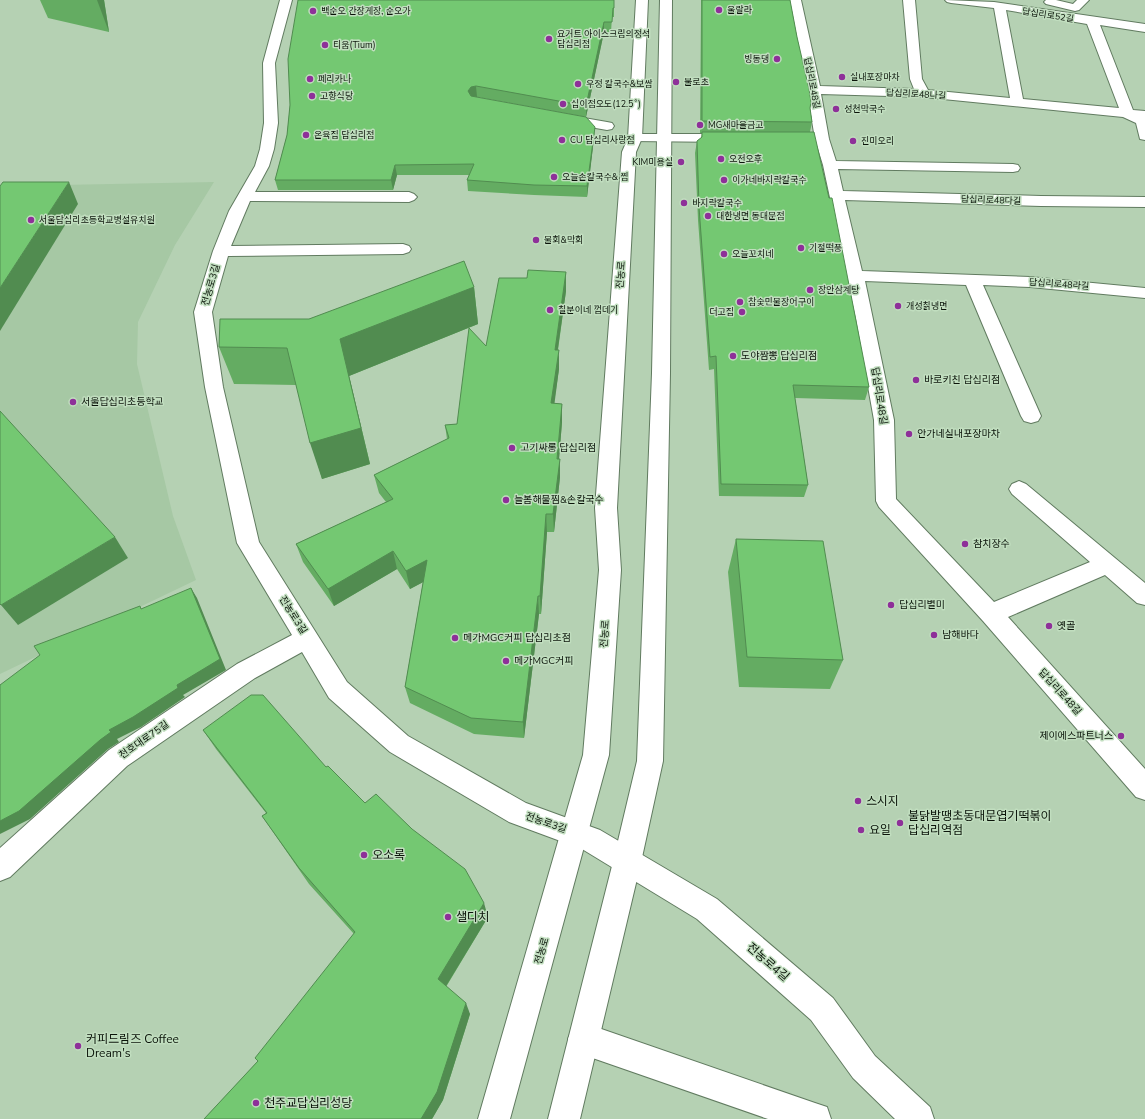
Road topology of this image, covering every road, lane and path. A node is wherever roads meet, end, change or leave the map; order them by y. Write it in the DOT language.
graph roads {
  1 [pos="286,0"];
  2 [pos="642,0"];
  3 [pos="666,0"];
  4 [pos="795,0"];
  5 [pos="909,0"];
  6 [pos="950,0"];
  7 [pos="1043,0"];
  8 [pos="1083,0"];
  9 [pos="999,6"];
  10 [pos="1092,21"];
  11 [pos="1145,28"];
  12 [pos="597,34"];
  13 [pos="615,35"];
  14 [pos="814,90"];
  15 [pos="923,93"];
  16 [pos="1017,102"];
  17 [pos="1128,114"];
  18 [pos="548,115"];
  19 [pos="1145,115"];
  20 [pos="607,126"];
  21 [pos="1145,136"];
  22 [pos="635,138"];
  23 [pos="665,138"];
  24 [pos="746,139"];
  25 [pos="830,165"];
  26 [pos="1013,168"];
  27 [pos="836,195"];
  28 [pos="247,196"];
  29 [pos="409,197"];
  30 [pos="1145,202"];
  31 [pos="403,249"];
  32 [pos="221,251"];
  33 [pos="855,276"];
  34 [pos="972,280"];
  35 [pos="1140,292"];
  36 [pos="1145,309"];
  37 [pos="1031,416"];
  38 [pos="1019,489"];
  39 [pos="1108,564"];
  40 [pos="1145,596"];
  41 [pos="991,614"];
  42 [pos="307,638"];
  43 [pos="1145,788"];
  44 [pos="582,836"];
  45 [pos="627,862"];
  46 [pos="0,867"];
  47 [pos="584,1039"];
  48 [pos="494,1119"];
  49 [pos="564,1119"];
  50 [pos="815,1119"];
  51 [pos="918,1119"];
  1 -- 28 [label="street, 전농로3길"];
  2 -- 22 [label="street, 전농로"];
  3 -- 23 [label="street"];
  4 -- 14 [label="street, 답십리로48길"];
  5 -- 15 [label="street"];
  6 -- 9 [label="street, 답십리로52길"];
  7 -- 8 [label="street, 답십리로52길"];
  9 -- 10 [label="street, 답십리로52길"];
  9 -- 16 [label="street"];
  10 -- 11 [label="street, 답십리로52길"];
  10 -- 17 [label="street"];
  12 -- 13 [label="path"];
  14 -- 15 [label="street, 답십리로48나길"];
  14 -- 25 [label="street, 답십리로48길"];
  15 -- 16 [label="street, 답십리로48나길"];
  16 -- 17 [label="street, 답십리로48나길"];
  17 -- 19 [label="street, 답십리로48나길"];
  17 -- 21 [label="street"];
  18 -- 20 [label="street"];
  22 -- 23 [label="street"];
  22 -- 44 [label="street, 전농로"];
  23 -- 24 [label="street"];
  23 -- 45 [label="street"];
  25 -- 26 [label="street"];
  25 -- 27 [label="street, 답십리로48길"];
  27 -- 30 [label="street, 답십리로48다길"];
  27 -- 33 [label="street, 답십리로48길"];
  28 -- 29 [label="street"];
  28 -- 32 [label="street, 전농로3길"];
  31 -- 32 [label="street, 전농로3길"];
  32 -- 42 [label="street, 전농로3길"];
  33 -- 34 [label="street, 답십리로48라길"];
  33 -- 41 [label="street, 답십리로48길"];
  34 -- 35 [label="street, 답십리로48라길"];
  34 -- 37 [label="street"];
  35 -- 36 [label="street"];
  38 -- 39 [label="street"];
  39 -- 40 [label="street"];
  39 -- 41 [label="street"];
  41 -- 43 [label="street, 답십리로48길"];
  42 -- 44 [label="street, 전농로3길"];
  42 -- 46 [label="street, 천호대로75길"];
  44 -- 45 [label="street, 전농로4길"];
  44 -- 48 [label="street, 전농로"];
  45 -- 47 [label="street"];
  45 -- 51 [label="street, 전농로4길"];
  47 -- 49 [label="street"];
  47 -- 50 [label="street"];
}
